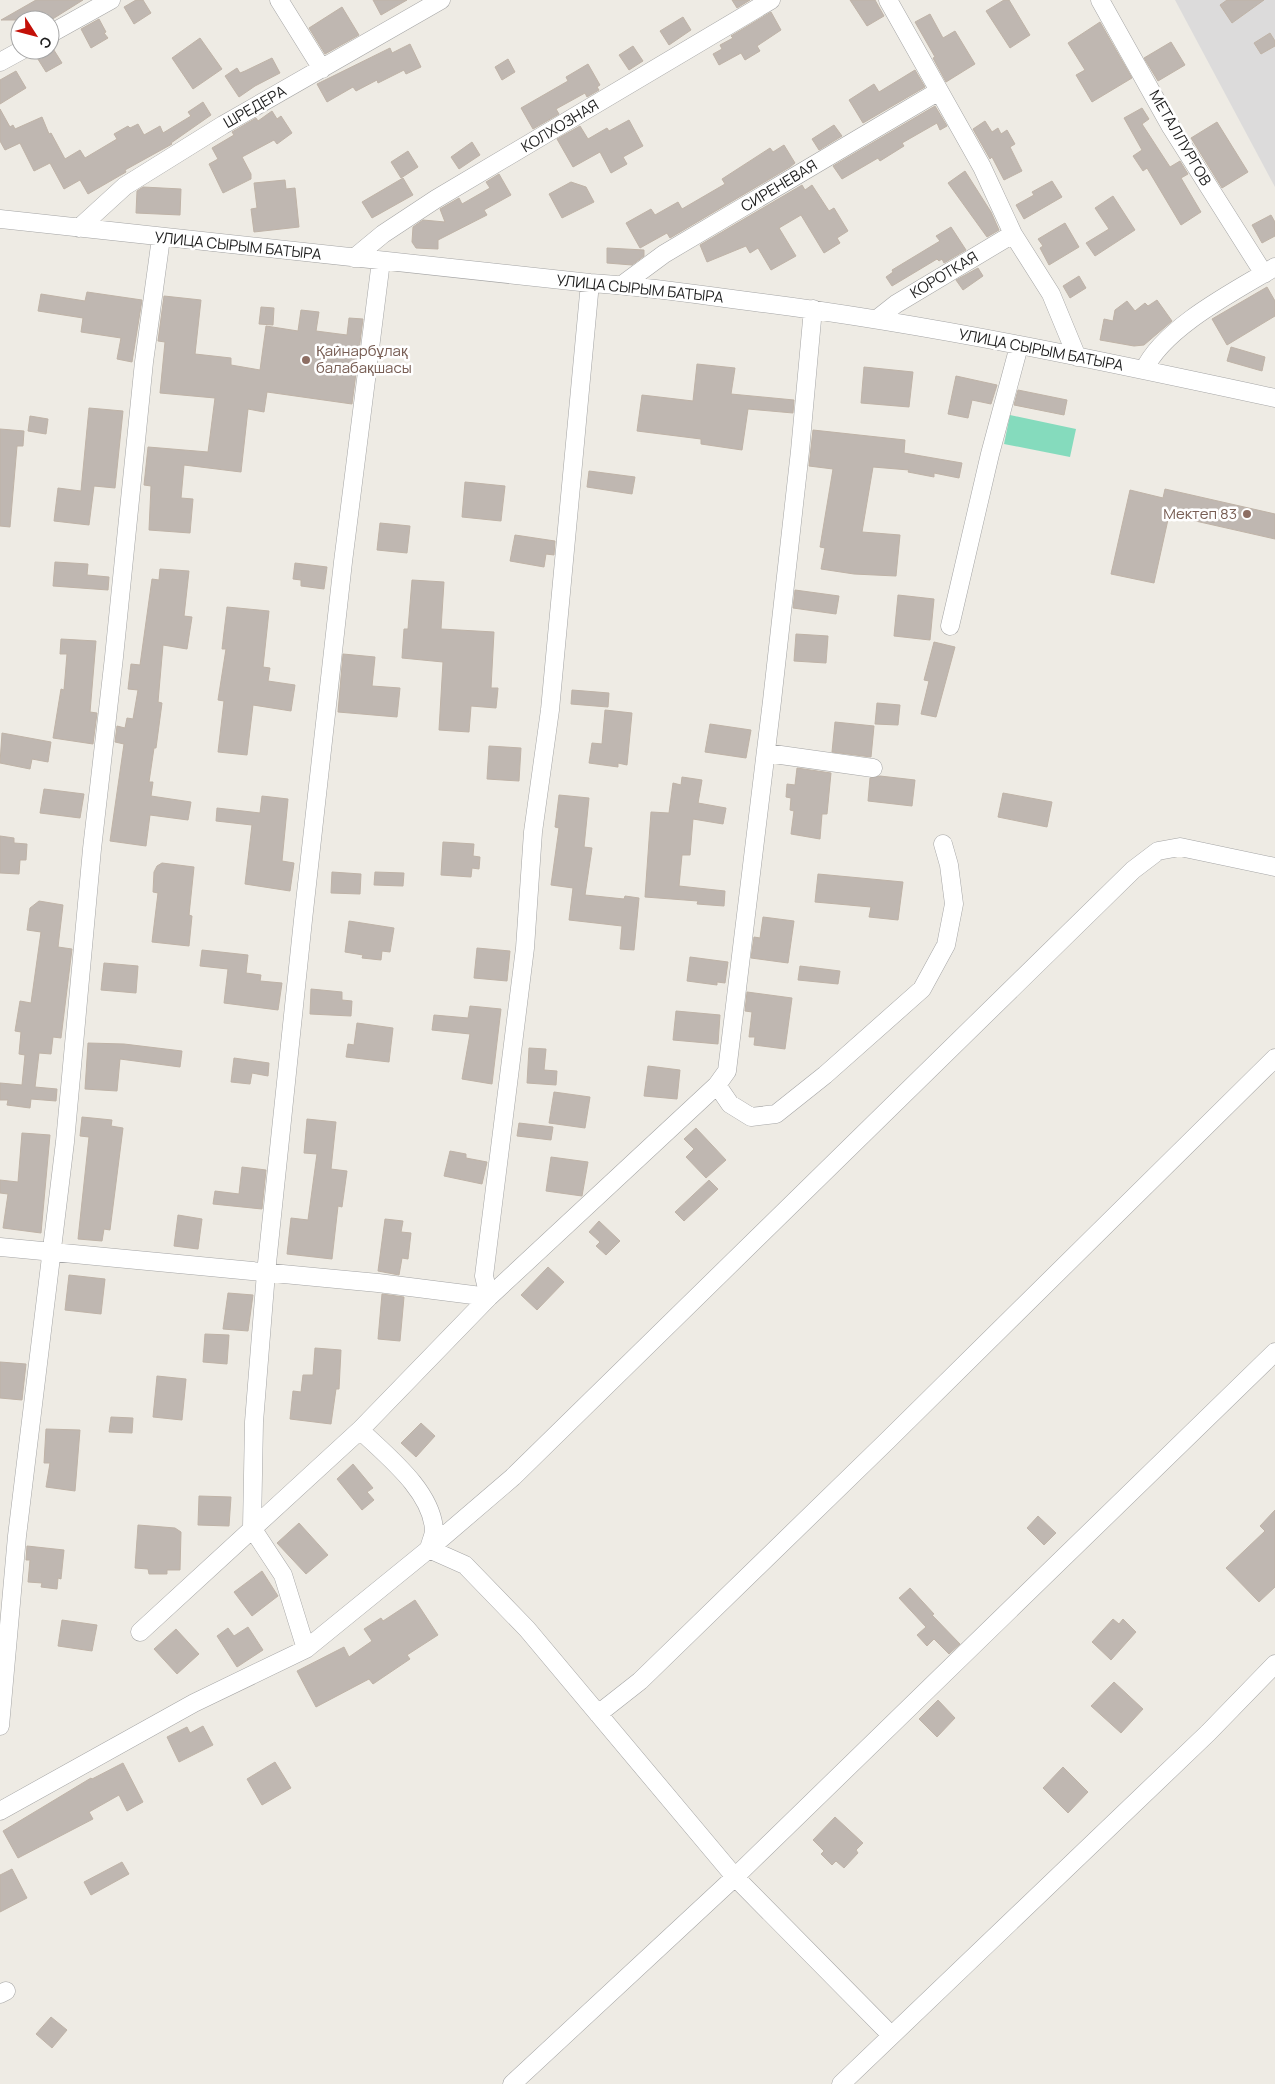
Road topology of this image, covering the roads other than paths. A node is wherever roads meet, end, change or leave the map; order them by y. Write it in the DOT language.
graph roads {
  1 [pos="111,0"];
  2 [pos="279,0"];
  3 [pos="441,0"];
  4 [pos="771,0"];
  5 [pos="888,0"];
  6 [pos="1100,0"];
  7 [pos="60,28"];
  8 [pos="322,69"];
  9 [pos="939,91"];
  10 [pos="0,219"];
  11 [pos="78,228"];
  12 [pos="1013,234"];
  13 [pos="161,238"];
  14 [pos="354,258"];
  15 [pos="381,261"];
  16 [pos="1269,271"];
  17 [pos="590,283"];
  18 [pos="622,285"];
  19 [pos="813,309"];
  20 [pos="877,319"];
  21 [pos="1019,346"];
  22 [pos="1077,357"];
  23 [pos="1144,370"];
  24 [pos="1275,398"];
  25 [pos="950,626"];
  26 [pos="766,752"];
  27 [pos="873,768"];
  28 [pos="943,844"];
  29 [pos="1275,867"];
  30 [pos="1275,1058"];
  31 [pos="717,1086"];
  32 [pos="0,1247"];
  33 [pos="53,1252"];
  34 [pos="266,1273"];
  35 [pos="489,1297"];
  36 [pos="1275,1352"];
  37 [pos="360,1430"];
  38 [pos="252,1528"];
  39 [pos="429,1549"];
  40 [pos="140,1632"];
  41 [pos="306,1649"];
  42 [pos="1275,1664"];
  43 [pos="598,1714"];
  44 [pos="0,1726"];
  45 [pos="0,1810"];
  46 [pos="735,1877"];
  47 [pos="892,2035"];
  48 [pos="512,2084"];
  49 [pos="841,2084"];
  1 -- 7 [label="street"];
  2 -- 8 [label="street"];
  3 -- 8 [label="street, ШРЕДЕРА"];
  4 -- 14 [label="street, КОЛХОЗНАЯ"];
  5 -- 9 [label="street"];
  6 -- 16 [label="street, МЕТАЛЛУРГОВ"];
  8 -- 11 [label="street, ШРЕДЕРА"];
  9 -- 12 [label="street"];
  9 -- 18 [label="street, СИРЕНЕВАЯ"];
  10 -- 11 [label="street, УЛИЦА СЫРЫМ БАТЫРА"];
  11 -- 13 [label="street, УЛИЦА СЫРЫМ БАТЫРА"];
  12 -- 20 [label="street, КОРОТКАЯ"];
  12 -- 22 [label="street"];
  13 -- 14 [label="street, УЛИЦА СЫРЫМ БАТЫРА"];
  13 -- 33 [label="street"];
  14 -- 15 [label="street, УЛИЦА СЫРЫМ БАТЫРА"];
  15 -- 17 [label="street, УЛИЦА СЫРЫМ БАТЫРА"];
  15 -- 34 [label="street"];
  16 -- 23 [label="street"];
  17 -- 18 [label="street, УЛИЦА СЫРЫМ БАТЫРА"];
  17 -- 35 [label="street"];
  18 -- 19 [label="street, УЛИЦА СЫРЫМ БАТЫРА"];
  19 -- 20 [label="street, УЛИЦА СЫРЫМ БАТЫРА"];
  19 -- 26 [label="street"];
  20 -- 21 [label="street, УЛИЦА СЫРЫМ БАТЫРА"];
  21 -- 22 [label="street, УЛИЦА СЫРЫМ БАТЫРА"];
  21 -- 25 [label="street"];
  22 -- 23 [label="street, УЛИЦА СЫРЫМ БАТЫРА"];
  23 -- 24 [label="street, УЛИЦА СЫРЫМ БАТЫРА"];
  26 -- 27 [label="street"];
  26 -- 31 [label="street"];
  28 -- 31 [label="street"];
  29 -- 39 [label="street"];
  30 -- 43 [label="street"];
  31 -- 35 [label="street"];
  32 -- 33 [label="street"];
  33 -- 34 [label="street"];
  33 -- 44 [label="street"];
  34 -- 35 [label="street"];
  34 -- 38 [label="street"];
  35 -- 37 [label="street"];
  36 -- 46 [label="street"];
  37 -- 38 [label="street"];
  37 -- 39 [label="street"];
  38 -- 40 [label="street"];
  38 -- 41 [label="street"];
  39 -- 41 [label="street"];
  39 -- 43 [label="street"];
  41 -- 45 [label="street"];
  42 -- 47 [label="street"];
  43 -- 46 [label="street"];
  46 -- 47 [label="street"];
  46 -- 48 [label="street"];
  47 -- 49 [label="street"];
}
